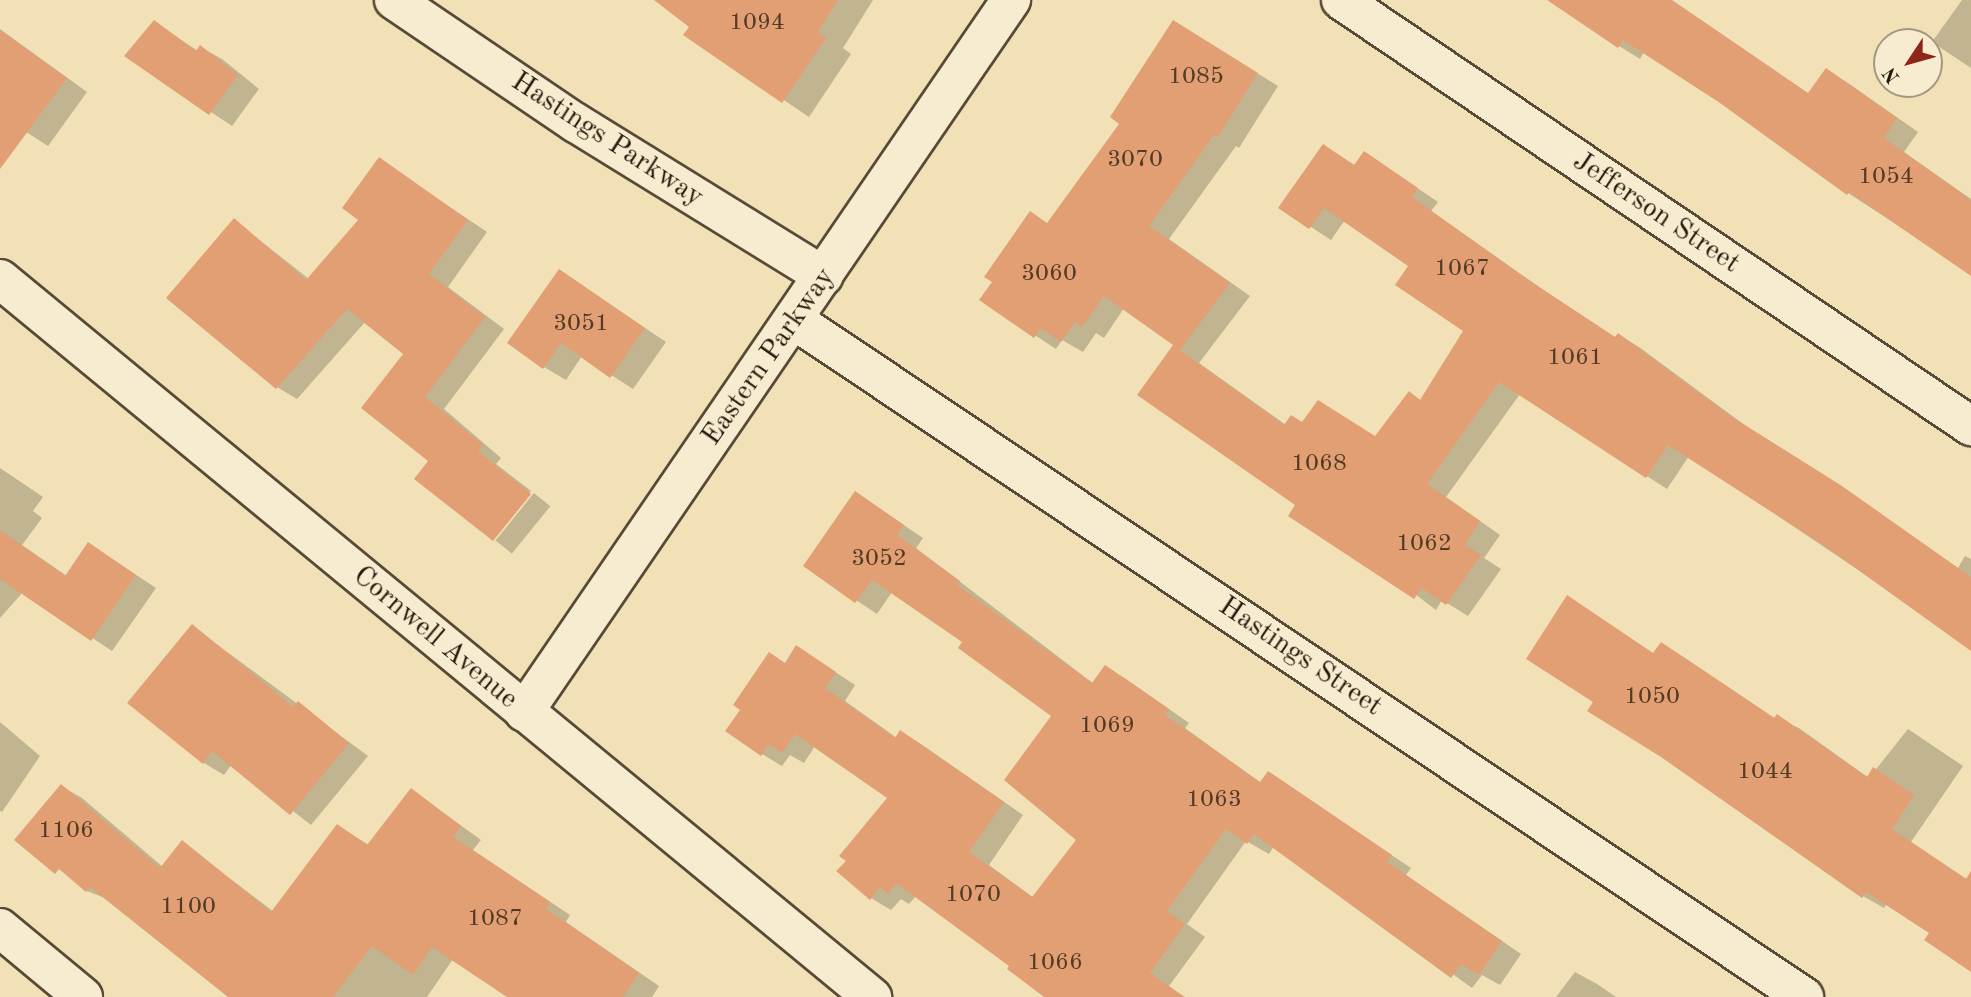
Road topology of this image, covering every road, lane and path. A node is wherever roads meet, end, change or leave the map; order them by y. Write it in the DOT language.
graph roads {
  1 [pos="394,0"];
  2 [pos="1011,0"];
  3 [pos="1341,0"];
  4 [pos="824,276"];
  5 [pos="0,279"];
  6 [pos="794,320"];
  7 [pos="1971,426"];
  8 [pos="524,712"];
  9 [pos="0,928"];
  10 [pos="83,997"];
  11 [pos="872,997"];
  12 [pos="1804,997"];
  1 -- 4 [label="street, Hastings Parkway"];
  2 -- 4 [label="street, Eastern Parkway"];
  3 -- 7 [label="street, Jefferson Street"];
  4 -- 6 [label="street, Eastern Parkway"];
  5 -- 8 [label="street, Cornwell Avenue"];
  6 -- 8 [label="street, Eastern Parkway"];
  6 -- 12 [label="street, Hastings Street"];
  8 -- 11 [label="street, Cornwell Avenue"];
  9 -- 10 [label="street"];
}
